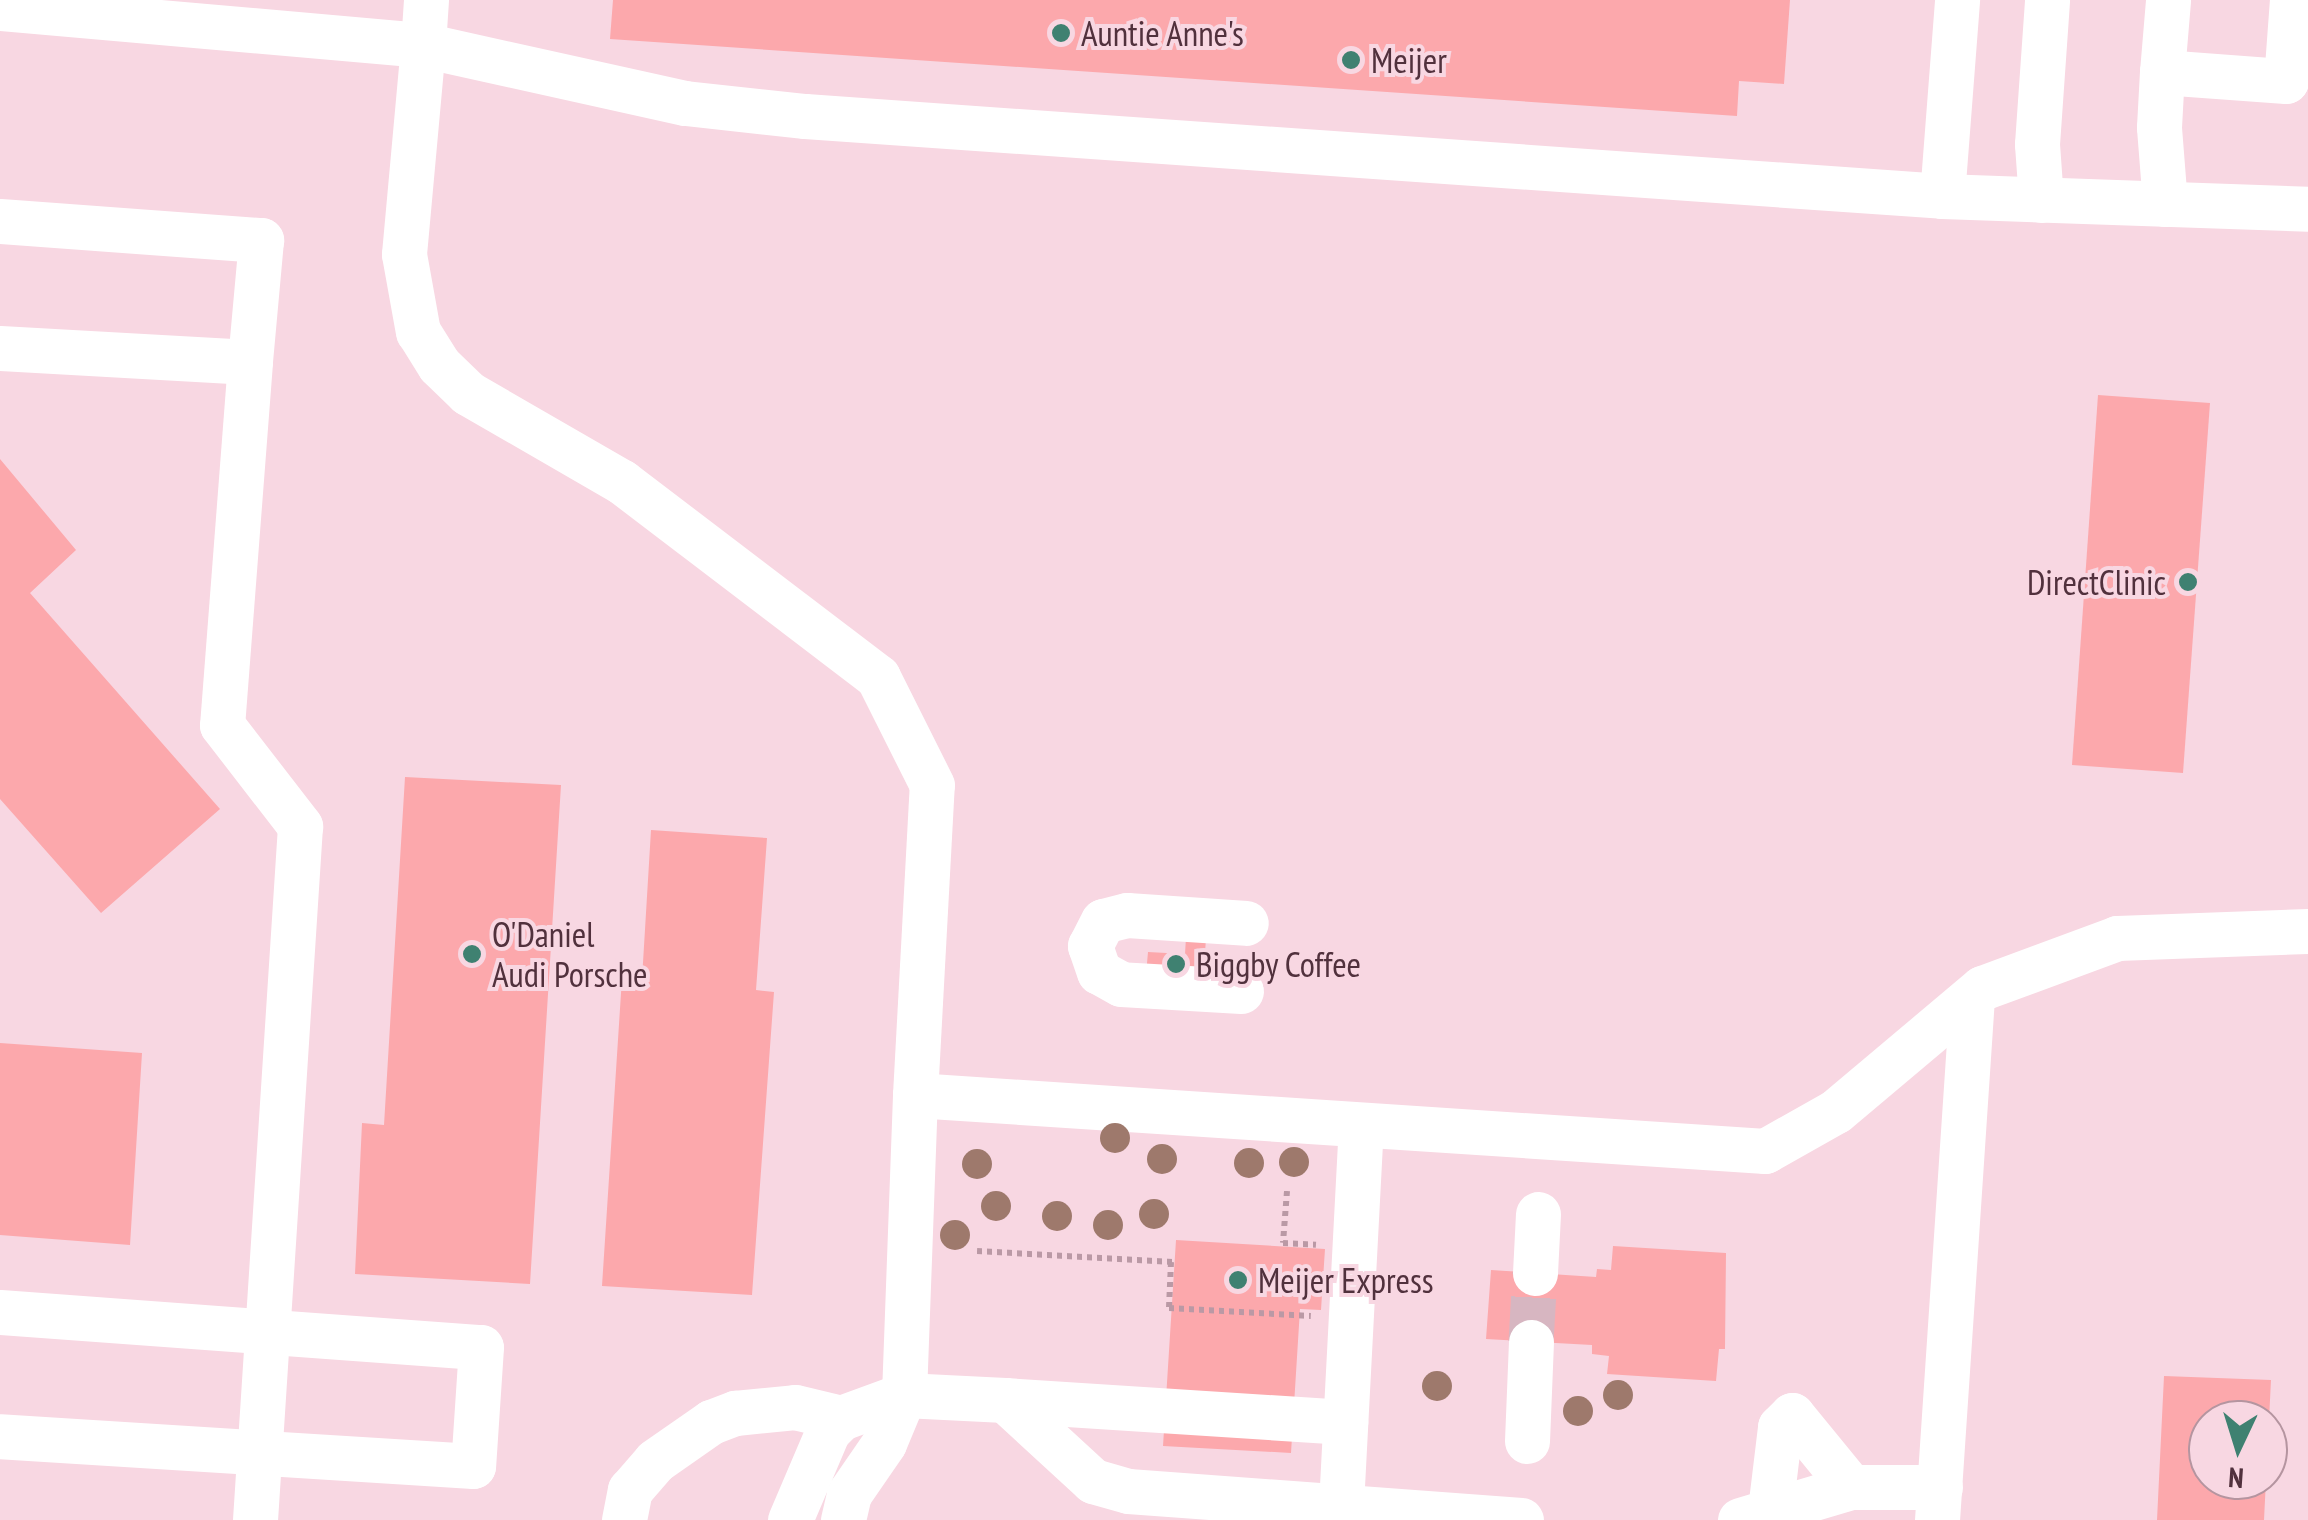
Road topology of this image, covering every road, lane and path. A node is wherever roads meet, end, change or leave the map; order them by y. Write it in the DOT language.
graph roads {
  1 [pos="426,0"];
  2 [pos="1957,0"];
  3 [pos="2048,0"];
  4 [pos="2168,0"];
  5 [pos="2292,0"];
  6 [pos="0,8"];
  7 [pos="423,46"];
  8 [pos="2162,72"];
  9 [pos="1942,196"];
  10 [pos="2041,200"];
  11 [pos="2165,204"];
  12 [pos="2308,209"];
  13 [pos="0,221"];
  14 [pos="0,348"];
  15 [pos="250,362"];
  16 [pos="1246,923"];
  17 [pos="2308,931"];
  18 [pos="1240,991"];
  19 [pos="1972,997"];
  20 [pos="914,1096"];
  21 [pos="1361,1126"];
  22 [pos="1286,1191"];
  23 [pos="1538,1214"];
  24 [pos="1328,1246"];
  25 [pos="978,1251"];
  26 [pos="1535,1273"];
  27 [pos="0,1312"];
  28 [pos="1325,1317"];
  29 [pos="267,1334"];
  30 [pos="1531,1342"];
  31 [pos="904,1396"];
  32 [pos="1005,1400"];
  33 [pos="842,1418"];
  34 [pos="1345,1422"];
  35 [pos="0,1436"];
  36 [pos="1527,1441"];
  37 [pos="260,1452"];
  38 [pos="1851,1487"];
  39 [pos="1939,1503"];
  40 [pos="1341,1505"];
  41 [pos="1755,1515"];
  42 [pos="256,1520"];
  43 [pos="624,1520"];
  44 [pos="790,1520"];
  45 [pos="843,1520"];
  46 [pos="1521,1520"];
  1 -- 7 [label="lane"];
  2 -- 9 [label="lane"];
  3 -- 10 [label="lane"];
  4 -- 8 [label="lane"];
  5 -- 8 [label="lane"];
  6 -- 7 [label="lane"];
  7 -- 9 [label="lane"];
  7 -- 20 [label="lane"];
  8 -- 11 [label="lane"];
  9 -- 10 [label="lane"];
  10 -- 11 [label="lane"];
  11 -- 12 [label="lane"];
  13 -- 15 [label="lane"];
  14 -- 15 [label="lane"];
  15 -- 29 [label="lane"];
  16 -- 18 [label="lane"];
  17 -- 19 [label="lane"];
  19 -- 21 [label="lane"];
  19 -- 39 [label="lane"];
  20 -- 21 [label="lane"];
  20 -- 31 [label="lane"];
  21 -- 34 [label="lane"];
  22 -- 24 [label="path"];
  23 -- 26 [label="lane"];
  25 -- 28 [label="path"];
  27 -- 29 [label="lane"];
  29 -- 37 [label="lane"];
  29 -- 37 [label="lane"];
  30 -- 36 [label="lane"];
  31 -- 32 [label="lane"];
  31 -- 33 [label="lane"];
  31 -- 45 [label="lane"];
  32 -- 34 [label="lane"];
  32 -- 40 [label="lane"];
  33 -- 43 [label="lane"];
  33 -- 44 [label="lane"];
  34 -- 40 [label="lane"];
  35 -- 37 [label="lane"];
  37 -- 42 [label="lane"];
  38 -- 39 [label="lane"];
  38 -- 41 [label="lane"];
  38 -- 41 [label="lane"];
  40 -- 46 [label="lane"];
}
